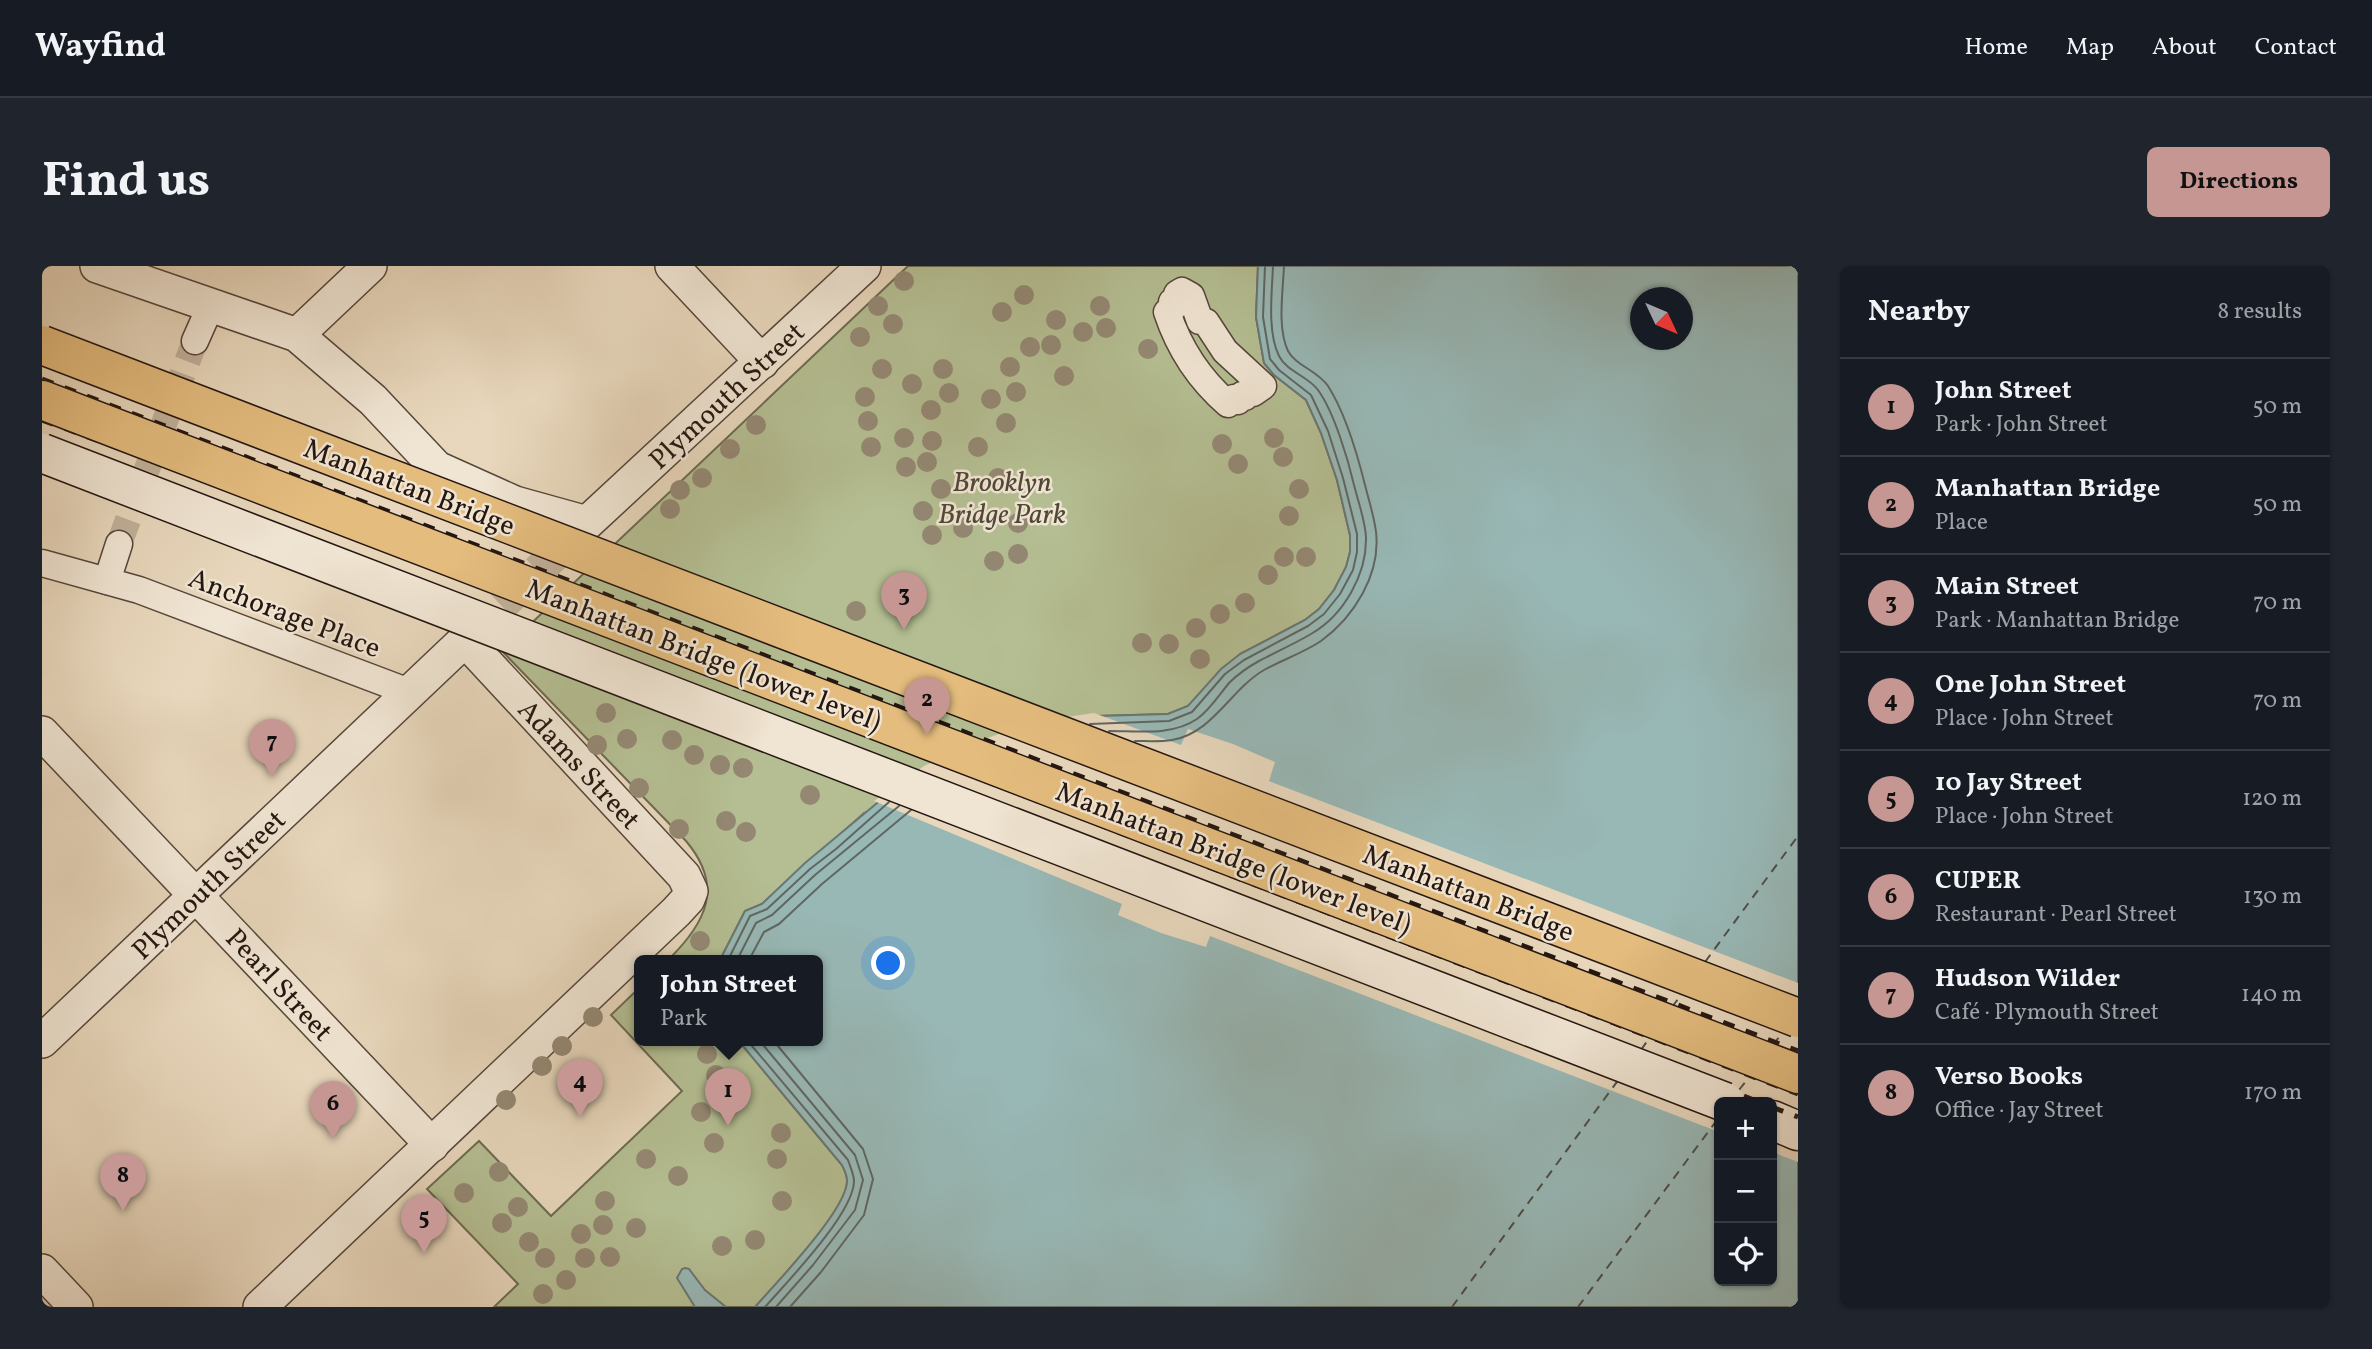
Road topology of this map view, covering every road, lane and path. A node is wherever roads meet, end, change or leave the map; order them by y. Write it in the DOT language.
graph roads {
  1 [pos="97,266"];
  2 [pos="370,266"];
  3 [pos="672,266"];
  4 [pos="864,266"];
  5 [pos="211,305"];
  6 [pos="297,335"];
  7 [pos="195,341"];
  8 [pos="42,345"];
  9 [pos="762,362"];
  10 [pos="42,400"];
  11 [pos="42,453"];
  12 [pos="119,544"];
  13 [pos="42,564"];
  14 [pos="107,581"];
  15 [pos="465,640"];
  16 [pos="409,692"];
  17 [pos="42,733"];
  18 [pos="196,895"];
  19 [pos="1798,1018"];
  20 [pos="42,1041"];
  21 [pos="1798,1074"];
  22 [pos="1714,1098"];
  23 [pos="1777,1123"];
  24 [pos="1798,1130"];
  25 [pos="432,1145"];
  26 [pos="42,1271"];
  27 [pos="76,1307"];
  28 [pos="260,1307"];
  1 -- 5 [label="street"];
  2 -- 6 [label="street"];
  3 -- 9 [label="street"];
  4 -- 9 [label="street, Plymouth Street"];
  5 -- 6 [label="street"];
  5 -- 7 [label="street"];
  6 -- 9 [label="street, Plymouth Street"];
  8 -- 19 [label="main road, Manhattan Bridge, bridge"];
  10 -- 21 [label="main road, Manhattan Bridge (lower level), bridge"];
  11 -- 22 [label="main road, bridge"];
  12 -- 14 [label="street"];
  13 -- 14 [label="street, Anchorage Place"];
  14 -- 16 [label="street, Anchorage Place"];
  15 -- 16 [label="street, Plymouth Street"];
  15 -- 25 [label="street, Adams Street"];
  16 -- 18 [label="street, Plymouth Street"];
  17 -- 18 [label="street, Pearl Street"];
  18 -- 20 [label="street, Plymouth Street"];
  18 -- 25 [label="street, Pearl Street"];
  23 -- 24 [label="main road"];
  25 -- 28 [label="street"];
  26 -- 27 [label="street"];
}
